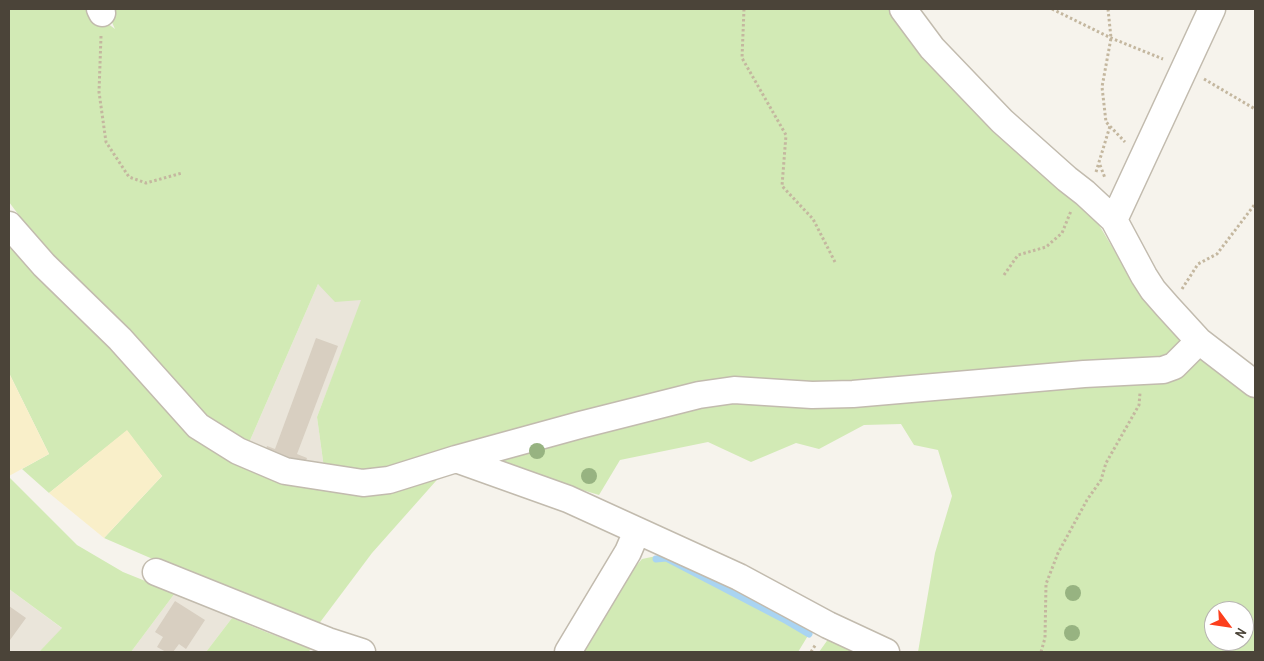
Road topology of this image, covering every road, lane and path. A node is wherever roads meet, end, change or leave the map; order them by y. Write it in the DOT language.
graph roads {
  1 [pos="744,9"];
  2 [pos="903,9"];
  3 [pos="1052,9"];
  4 [pos="1108,9"];
  5 [pos="1212,9"];
  6 [pos="101,11"];
  7 [pos="1111,38"];
  8 [pos="1184,67"];
  9 [pos="1255,109"];
  10 [pos="1110,126"];
  11 [pos="1142,161"];
  12 [pos="182,173"];
  13 [pos="1085,193"];
  14 [pos="1255,204"];
  15 [pos="1114,220"];
  16 [pos="9,225"];
  17 [pos="835,262"];
  18 [pos="1004,276"];
  19 [pos="1167,306"];
  20 [pos="1199,340"];
  21 [pos="1141,370"];
  22 [pos="1255,384"];
  23 [pos="456,459"];
  24 [pos="638,531"];
  25 [pos="156,572"];
  26 [pos="324,647"];
  27 [pos="362,652"];
  28 [pos="568,652"];
  29 [pos="886,652"];
  30 [pos="1040,652"];
  1 -- 17 [label="path"];
  2 -- 13 [label="street"];
  3 -- 7 [label="path"];
  4 -- 7 [label="path"];
  5 -- 8 [label="street"];
  6 -- 12 [label="path"];
  7 -- 8 [label="path"];
  7 -- 10 [label="path"];
  8 -- 9 [label="path"];
  8 -- 11 [label="street"];
  10 -- 11 [label="path"];
  10 -- 13 [label="path"];
  11 -- 15 [label="street"];
  13 -- 15 [label="street"];
  13 -- 18 [label="path"];
  14 -- 19 [label="path"];
  15 -- 19 [label="street"];
  16 -- 23 [label="street"];
  19 -- 20 [label="street"];
  20 -- 21 [label="street"];
  20 -- 22 [label="street"];
  21 -- 23 [label="street"];
  21 -- 30 [label="path"];
  23 -- 24 [label="street"];
  24 -- 28 [label="street"];
  24 -- 29 [label="street"];
  25 -- 26 [label="street"];
  26 -- 27 [label="street"];
}
